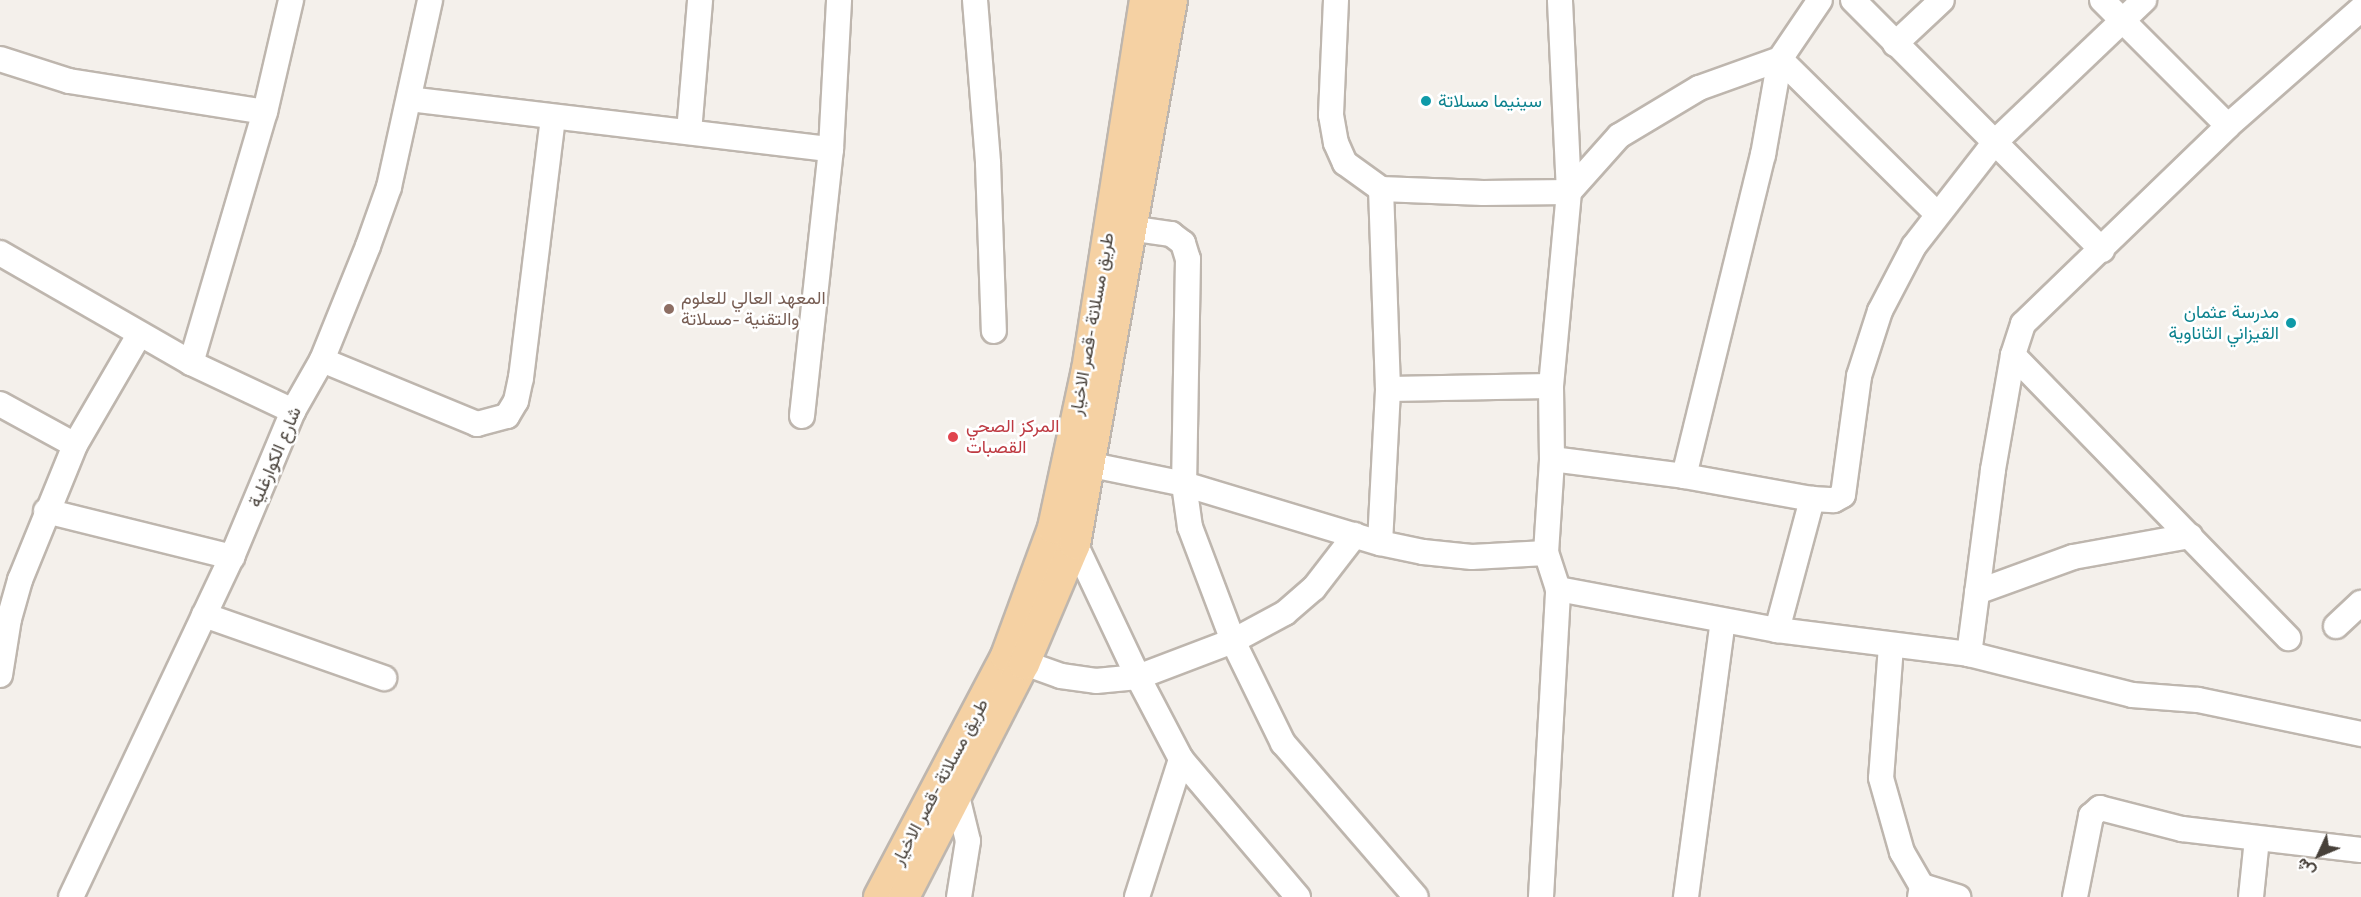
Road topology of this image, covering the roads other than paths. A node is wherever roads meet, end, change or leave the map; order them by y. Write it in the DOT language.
graph roads {
  1 [pos="291,0"];
  2 [pos="430,0"];
  3 [pos="700,0"];
  4 [pos="840,0"];
  5 [pos="975,0"];
  6 [pos="1145,0"];
  7 [pos="1172,0"];
  8 [pos="1336,0"];
  9 [pos="1560,0"];
  10 [pos="1820,0"];
  11 [pos="1853,0"];
  12 [pos="1942,0"];
  13 [pos="2102,0"];
  14 [pos="2144,0"];
  15 [pos="2361,9"];
  16 [pos="2121,21"];
  17 [pos="1895,44"];
  18 [pos="0,59"];
  19 [pos="1779,59"];
  20 [pos="409,99"];
  21 [pos="266,112"];
  22 [pos="553,118"];
  23 [pos="2228,126"];
  24 [pos="689,132"];
  25 [pos="1995,142"];
  26 [pos="831,149"];
  27 [pos="1381,189"];
  28 [pos="1569,192"];
  29 [pos="1937,214"];
  30 [pos="1121,228"];
  31 [pos="2102,250"];
  32 [pos="0,253"];
  33 [pos="994,331"];
  34 [pos="139,335"];
  35 [pos="2013,355"];
  36 [pos="322,360"];
  37 [pos="191,363"];
  38 [pos="1551,386"];
  39 [pos="1388,389"];
  40 [pos="0,404"];
  41 [pos="293,411"];
  42 [pos="802,416"];
  43 [pos="75,445"];
  44 [pos="1552,459"];
  45 [pos="1079,462"];
  46 [pos="1684,476"];
  47 [pos="1184,484"];
  48 [pos="1812,499"];
  49 [pos="46,512"];
  50 [pos="1355,535"];
  51 [pos="2190,536"];
  52 [pos="1380,543"];
  53 [pos="1076,544"];
  54 [pos="1546,553"];
  55 [pos="232,557"];
  56 [pos="1558,589"];
  57 [pos="1977,592"];
  58 [pos="2361,603"];
  59 [pos="204,615"];
  60 [pos="1722,621"];
  61 [pos="2336,626"];
  62 [pos="1777,630"];
  63 [pos="2288,638"];
  64 [pos="1233,641"];
  65 [pos="1891,646"];
  66 [pos="1970,654"];
  67 [pos="1015,660"];
  68 [pos="0,675"];
  69 [pos="1138,677"];
  70 [pos="384,678"];
  71 [pos="2361,734"];
  72 [pos="1181,759"];
  73 [pos="957,795"];
  74 [pos="2257,839"];
  75 [pos="2361,850"];
  76 [pos="899,892"];
  77 [pos="1921,892"];
  78 [pos="1295,896"];
  79 [pos="71,897"];
  80 [pos="959,897"];
  81 [pos="1137,897"];
  82 [pos="1416,897"];
  83 [pos="1533,897"];
  84 [pos="1541,897"];
  85 [pos="1686,897"];
  86 [pos="1958,897"];
  87 [pos="2075,897"];
  88 [pos="2251,897"];
  1 -- 21 [label="street"];
  2 -- 20 [label="street, شارع الكوارغلية"];
  3 -- 24 [label="street"];
  4 -- 26 [label="street"];
  5 -- 33 [label="street"];
  6 -- 30 [label="main road, طريق مسلاتة -قصر الاخيار"];
  7 -- 30 [label="main road"];
  8 -- 27 [label="street"];
  9 -- 28 [label="street"];
  10 -- 19 [label="street"];
  11 -- 17 [label="street"];
  12 -- 17 [label="street"];
  13 -- 16 [label="street"];
  14 -- 16 [label="street"];
  15 -- 23 [label="street"];
  16 -- 23 [label="street"];
  16 -- 25 [label="street"];
  17 -- 25 [label="street"];
  18 -- 21 [label="street"];
  19 -- 28 [label="street"];
  19 -- 29 [label="street"];
  19 -- 46 [label="street"];
  20 -- 22 [label="street"];
  20 -- 36 [label="street, شارع الكوارغلية"];
  21 -- 37 [label="street"];
  22 -- 24 [label="street"];
  22 -- 36 [label="street"];
  23 -- 31 [label="street"];
  24 -- 26 [label="street"];
  25 -- 29 [label="street"];
  25 -- 31 [label="street"];
  26 -- 42 [label="street"];
  27 -- 28 [label="street"];
  27 -- 39 [label="street"];
  28 -- 38 [label="street"];
  29 -- 48 [label="street"];
  30 -- 45 [label="main road, طريق مسلاتة -قصر الاخيار"];
  30 -- 47 [label="street"];
  31 -- 35 [label="street"];
  32 -- 34 [label="street"];
  34 -- 37 [label="street"];
  34 -- 43 [label="street"];
  35 -- 51 [label="street"];
  35 -- 57 [label="street"];
  36 -- 41 [label="street, شارع الكوارغلية"];
  37 -- 41 [label="street"];
  38 -- 39 [label="street"];
  38 -- 44 [label="street"];
  39 -- 52 [label="street"];
  40 -- 43 [label="street"];
  41 -- 55 [label="street, شارع الكوارغلية"];
  43 -- 49 [label="street"];
  44 -- 46 [label="street"];
  44 -- 54 [label="street"];
  45 -- 47 [label="street"];
  45 -- 53 [label="main road"];
  45 -- 67 [label="main road, طريق مسلاتة -قصر الاخيار"];
  46 -- 48 [label="street"];
  47 -- 50 [label="street"];
  47 -- 64 [label="street"];
  48 -- 62 [label="street"];
  49 -- 55 [label="street"];
  49 -- 68 [label="street"];
  50 -- 52 [label="street"];
  50 -- 64 [label="street"];
  51 -- 57 [label="street"];
  51 -- 63 [label="street"];
  52 -- 54 [label="street"];
  53 -- 67 [label="main road"];
  53 -- 69 [label="street"];
  54 -- 56 [label="street"];
  55 -- 59 [label="street, شارع الكوارغلية"];
  56 -- 60 [label="street"];
  56 -- 84 [label="street"];
  57 -- 66 [label="street"];
  58 -- 61 [label="street"];
  59 -- 70 [label="street"];
  59 -- 79 [label="street, شارع الكوارغلية"];
  60 -- 62 [label="street"];
  60 -- 85 [label="street"];
  62 -- 65 [label="street"];
  64 -- 69 [label="street"];
  64 -- 82 [label="street"];
  65 -- 66 [label="street"];
  65 -- 77 [label="street"];
  66 -- 71 [label="street"];
  67 -- 69 [label="street"];
  67 -- 73 [label="main road"];
  67 -- 76 [label="main road, طريق مسلاتة -قصر الاخيار"];
  69 -- 72 [label="street"];
  72 -- 78 [label="street"];
  72 -- 81 [label="street"];
  73 -- 76 [label="main road"];
  73 -- 80 [label="street"];
  74 -- 75 [label="street"];
  74 -- 87 [label="street"];
  74 -- 88 [label="street"];
  77 -- 86 [label="street"];
  83 -- 84 [label="street"];
}
